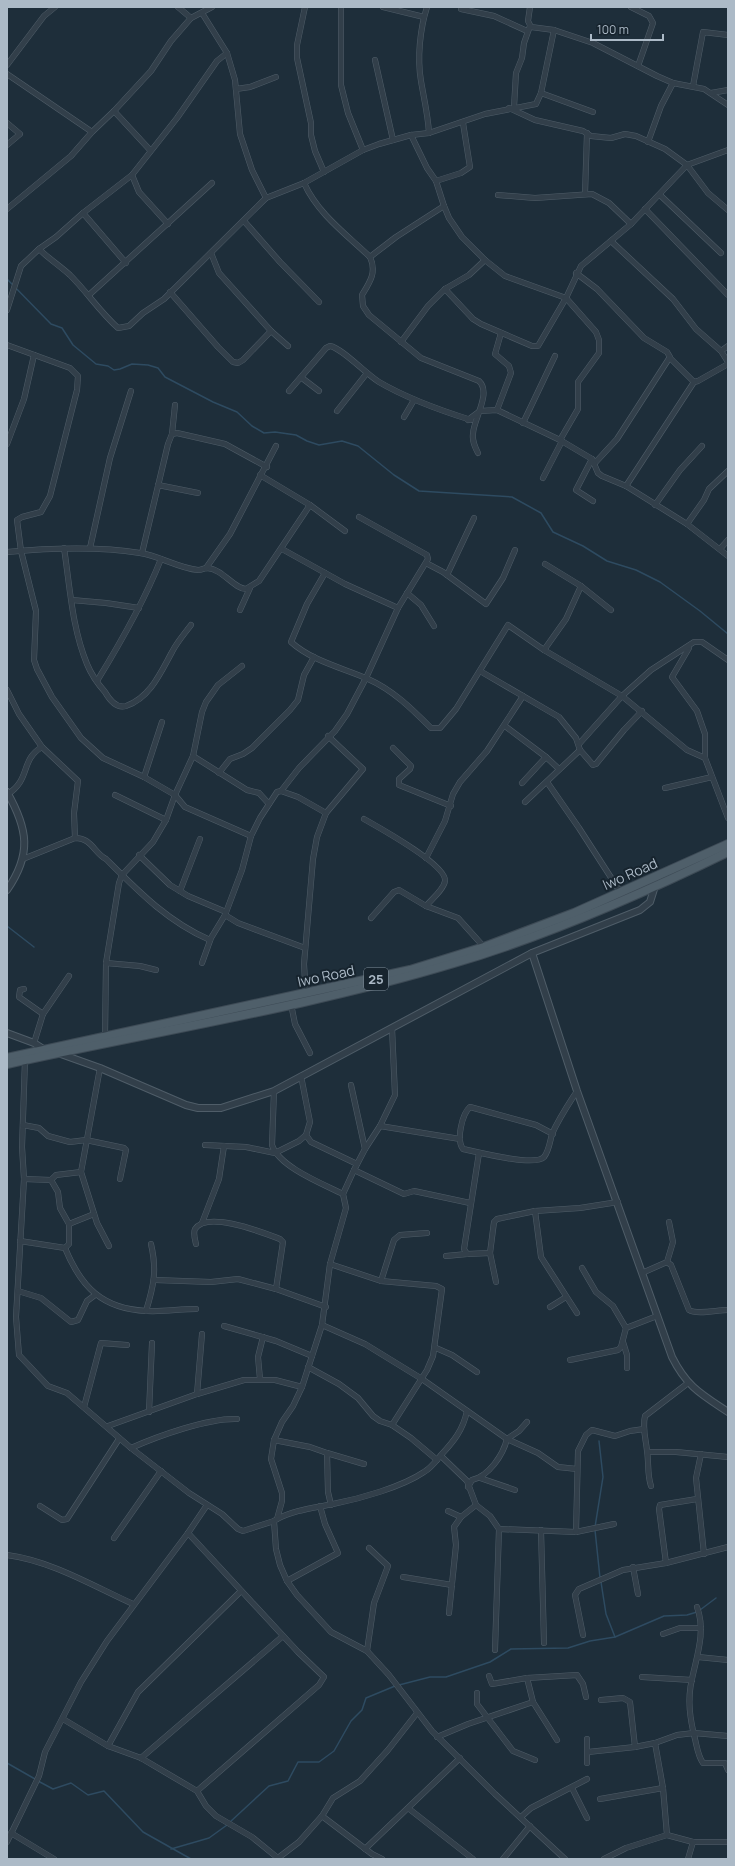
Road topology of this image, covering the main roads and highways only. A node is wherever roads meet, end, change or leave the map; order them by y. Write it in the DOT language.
graph roads {
  1 [pos="728,844"];
  2 [pos="728,852"];
  3 [pos="702,861"];
  4 [pos="232,1013"];
  5 [pos="7,1058"];
  6 [pos="7,1064"];
  1 -- 3 [label="main road, Iwo Road / 25"];
  2 -- 3 [label="main road, Iwo Road"];
  3 -- 4 [label="main road, Iwo Road / 25"];
  3 -- 4 [label="main road, Iwo Road"];
  4 -- 5 [label="main road, Iwo Road / 25"];
  4 -- 6 [label="main road, Iwo Road"];
}
